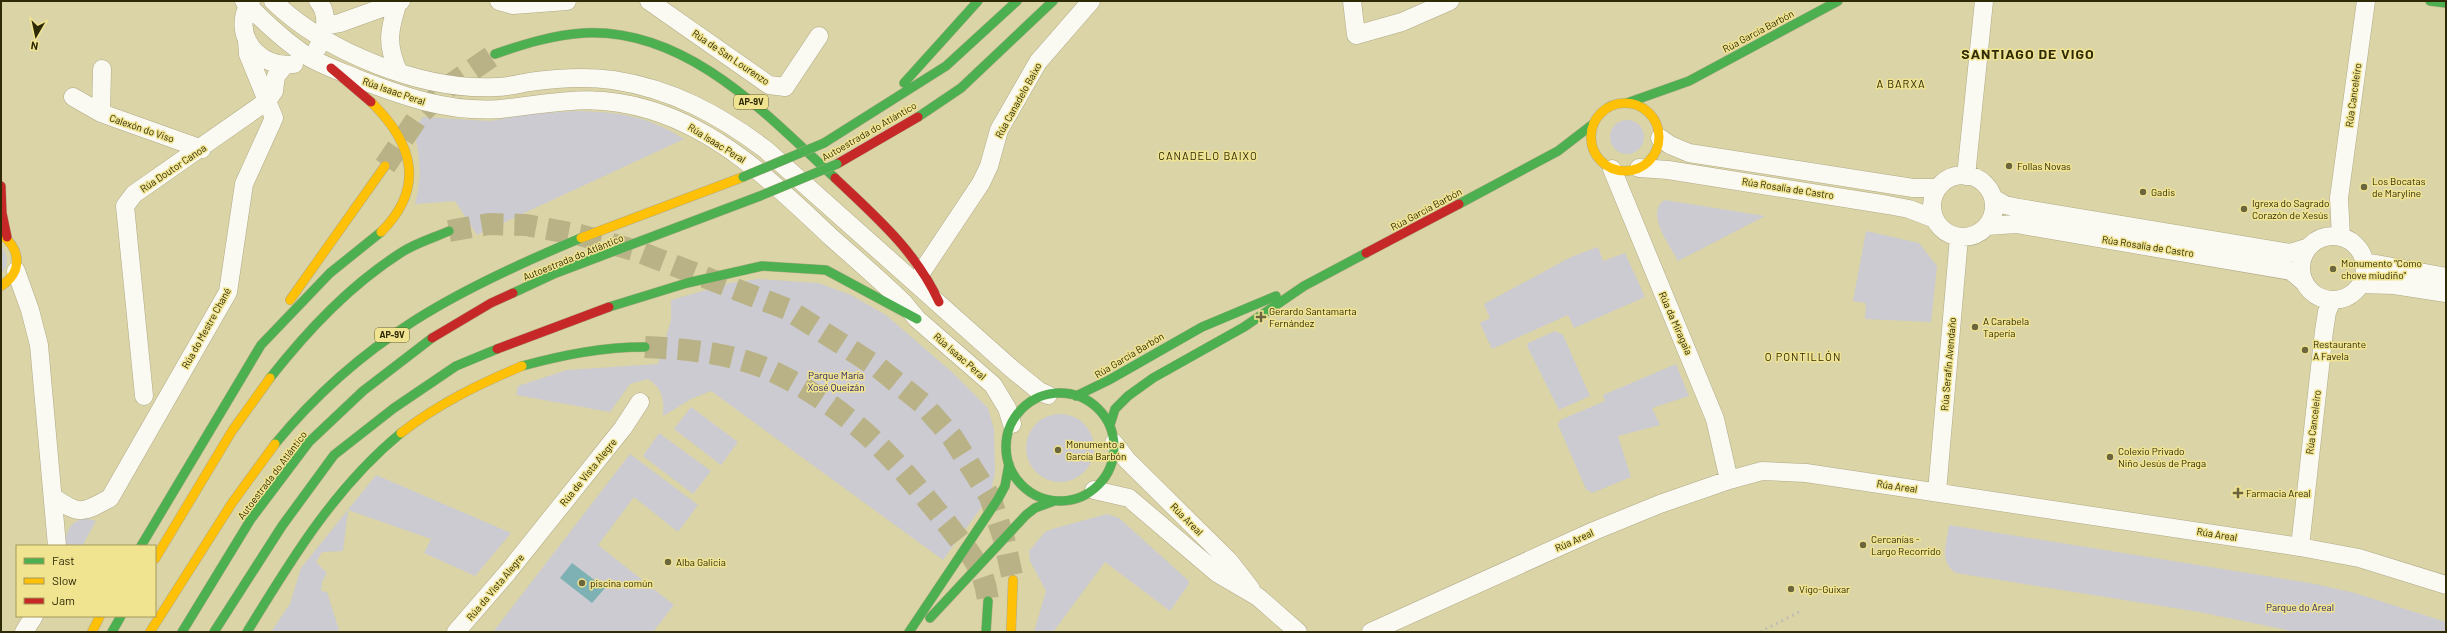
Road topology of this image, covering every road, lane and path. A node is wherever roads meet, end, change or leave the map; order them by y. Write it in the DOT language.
graph roads {
  1 [pos="273,1"];
  2 [pos="318,1"];
  3 [pos="399,1"];
  4 [pos="499,1"];
  5 [pos="567,1"];
  6 [pos="649,1"];
  7 [pos="978,1"];
  8 [pos="1017,1"];
  9 [pos="1053,1"];
  10 [pos="1090,1"];
  11 [pos="1352,1"];
  12 [pos="1450,1"];
  13 [pos="1838,1"];
  14 [pos="1984,1"];
  15 [pos="2366,1"];
  16 [pos="2430,1"];
  17 [pos="248,2"];
  18 [pos="2446,3"];
  19 [pos="324,33"];
  20 [pos="820,36"];
  21 [pos="247,40"];
  22 [pos="495,54"];
  23 [pos="309,57"];
  24 [pos="285,65"];
  25 [pos="331,68"];
  26 [pos="102,69"];
  27 [pos="398,71"];
  28 [pos="1689,81"];
  29 [pos="73,97"];
  30 [pos="1670,100"];
  31 [pos="267,101"];
  32 [pos="1627,103"];
  33 [pos="101,113"];
  34 [pos="874,113"];
  35 [pos="1660,114"];
  36 [pos="1593,124"];
  37 [pos="1659,131"];
  38 [pos="202,149"];
  39 [pos="1558,151"];
  40 [pos="1594,152"];
  41 [pos="385,166"];
  42 [pos="1639,168"];
  43 [pos="1612,169"];
  44 [pos="1966,176"];
  45 [pos="1,186"];
  46 [pos="1938,188"];
  47 [pos="1993,198"];
  48 [pos="1936,219"];
  49 [pos="1987,226"];
  50 [pos="449,231"];
  51 [pos="4,236"];
  52 [pos="1959,237"];
  53 [pos="2341,237"];
  54 [pos="2309,247"];
  55 [pos="2365,262"];
  56 [pos="923,270"];
  57 [pos="16,271"];
  58 [pos="2446,277"];
  59 [pos="2305,283"];
  60 [pos="2361,284"];
  61 [pos="1,286"];
  62 [pos="1304,286"];
  63 [pos="2446,293"];
  64 [pos="2332,300"];
  65 [pos="939,302"];
  66 [pos="917,319"];
  67 [pos="266,339"];
  68 [pos="645,347"];
  69 [pos="1048,395"];
  70 [pos="144,396"];
  71 [pos="1076,396"];
  72 [pos="640,402"];
  73 [pos="1012,424"];
  74 [pos="1110,425"];
  75 [pos="1114,443"];
  76 [pos="1009,464"];
  77 [pos="1729,480"];
  78 [pos="1094,490"];
  79 [pos="1937,492"];
  80 [pos="53,497"];
  81 [pos="1054,501"];
  82 [pos="533,541"];
  83 [pos="57,545"];
  84 [pos="142,545"];
  85 [pos="2300,546"];
  86 [pos="156,557"];
  87 [pos="1013,580"];
  88 [pos="2446,585"];
  89 [pos="1258,597"];
  90 [pos="988,602"];
  91 [pos="33,617"];
  92 [pos="100,617"];
  93 [pos="120,617"];
  94 [pos="24,632"];
  95 [pos="92,632"];
  96 [pos="112,632"];
  97 [pos="150,632"];
  98 [pos="182,632"];
  99 [pos="214,632"];
  100 [pos="246,632"];
  101 [pos="456,632"];
  102 [pos="909,632"];
  103 [pos="916,632"];
  104 [pos="986,632"];
  105 [pos="1011,632"];
  106 [pos="1298,632"];
  107 [pos="1371,632"];
  1 -- 19 [label="street, Rúa Isaac Peral"];
  2 -- 19 [label="street"];
  3 -- 19 [label="street"];
  3 -- 27 [label="street"];
  4 -- 5 [label="street"];
  6 -- 20 [label="street, Rúa de San Lourenzo"];
  7 -- 34 [label="main road"];
  8 -- 34 [label="main road, Autoestrada do Atlántico / AP-9V"];
  9 -- 98 [label="main road, Autoestrada do Atlántico / AP-9V, bridge"];
  10 -- 56 [label="street, Rúa Canadelo Baixo"];
  11 -- 12 [label="street"];
  13 -- 28 [label="main road, Rúa García Barbón"];
  14 -- 44 [label="street"];
  15 -- 53 [label="street, Rúa Canceleiro"];
  16 -- 18 [label="main road"];
  17 -- 21 [label="street"];
  17 -- 23 [label="street, Rúa Isaac Peral"];
  19 -- 23 [label="street"];
  19 -- 27 [label="street, Rúa Isaac Peral"];
  21 -- 24 [label="street"];
  21 -- 31 [label="street"];
  22 -- 56 [label="main road, AP-9V"];
  23 -- 24 [label="street"];
  23 -- 25 [label="street, Rúa Isaac Peral"];
  24 -- 31 [label="street"];
  25 -- 66 [label="street, Rúa Isaac Peral"];
  25 -- 67 [label="main road"];
  26 -- 33 [label="street, Calexón do Viso"];
  27 -- 65 [label="street, Rúa Isaac Peral"];
  28 -- 30 [label="main road, Rúa García Barbón"];
  28 -- 32 [label="main road, Rúa García Barbón"];
  29 -- 33 [label="street"];
  31 -- 38 [label="street, Rúa Doutor Canoa"];
  31 -- 80 [label="street, Rúa do Mestre Chané"];
  32 -- 36 [label="main road"];
  32 -- 37 [label="main road"];
  33 -- 38 [label="street, Calexón do Viso"];
  34 -- 97 [label="main road, Autoestrada do Atlántico / AP-9V, bridge"];
  35 -- 37 [label="main road"];
  36 -- 39 [label="main road, Rúa García Barbón"];
  36 -- 40 [label="main road"];
  37 -- 42 [label="main road"];
  37 -- 46 [label="street, Rúa Rosalía de Castro"];
  38 -- 70 [label="street, Rúa Doutor Canoa"];
  39 -- 40 [label="main road, Rúa García Barbón"];
  39 -- 62 [label="main road, Rúa García Barbón"];
  40 -- 43 [label="main road"];
  41 -- 67 [label="main road"];
  42 -- 43 [label="main road"];
  42 -- 48 [label="street, Rúa Rosalía de Castro"];
  43 -- 77 [label="street, Rúa da Miragaia"];
  44 -- 46 [label="street"];
  44 -- 47 [label="street"];
  45 -- 51 [label="main road"];
  46 -- 48 [label="street"];
  47 -- 49 [label="street"];
  47 -- 54 [label="street, Rúa Rosalía de Castro"];
  48 -- 52 [label="street"];
  49 -- 52 [label="street"];
  49 -- 59 [label="street, Rúa Rosalía de Castro"];
  50 -- 86 [label="main road"];
  51 -- 57 [label="main road"];
  52 -- 79 [label="street, Rúa Serafín Avendaño"];
  53 -- 54 [label="street"];
  53 -- 55 [label="street"];
  54 -- 59 [label="street"];
  55 -- 58 [label="street"];
  55 -- 60 [label="street"];
  56 -- 65 [label="main road, AP-9V"];
  57 -- 61 [label="main road"];
  57 -- 80 [label="street"];
  59 -- 64 [label="street"];
  60 -- 63 [label="street"];
  60 -- 64 [label="street"];
  62 -- 71 [label="main road, Rúa García Barbón"];
  62 -- 74 [label="main road, Rúa García Barbón"];
  64 -- 85 [label="street, Rúa Canceleiro"];
  65 -- 69 [label="street, Rúa Isaac Peral"];
  66 -- 73 [label="street, Rúa Isaac Peral"];
  66 -- 99 [label="main road"];
  67 -- 84 [label="main road"];
  68 -- 100 [label="main road"];
  69 -- 71 [label="main road"];
  69 -- 73 [label="main road"];
  71 -- 74 [label="main road"];
  72 -- 82 [label="street, Rúa de Vista Alegre"];
  73 -- 76 [label="main road"];
  74 -- 75 [label="main road"];
  75 -- 78 [label="main road"];
  75 -- 89 [label="street, Rúa Areal"];
  76 -- 81 [label="main road"];
  76 -- 102 [label="main road"];
  77 -- 79 [label="street, Rúa Areal"];
  77 -- 107 [label="street, Rúa Areal"];
  78 -- 81 [label="main road"];
  78 -- 89 [label="street, Rúa Areal"];
  79 -- 85 [label="street, Rúa Areal"];
  80 -- 83 [label="street"];
  81 -- 103 [label="main road"];
  82 -- 101 [label="street, Rúa da Vista Alegre"];
  85 -- 88 [label="street, Rúa Areal"];
  87 -- 105 [label="main road"];
  89 -- 106 [label="street, Rúa Areal"];
  90 -- 104 [label="main road"];
  91 -- 94 [label="street"];
  92 -- 95 [label="main road"];
  93 -- 96 [label="main road"];
}
